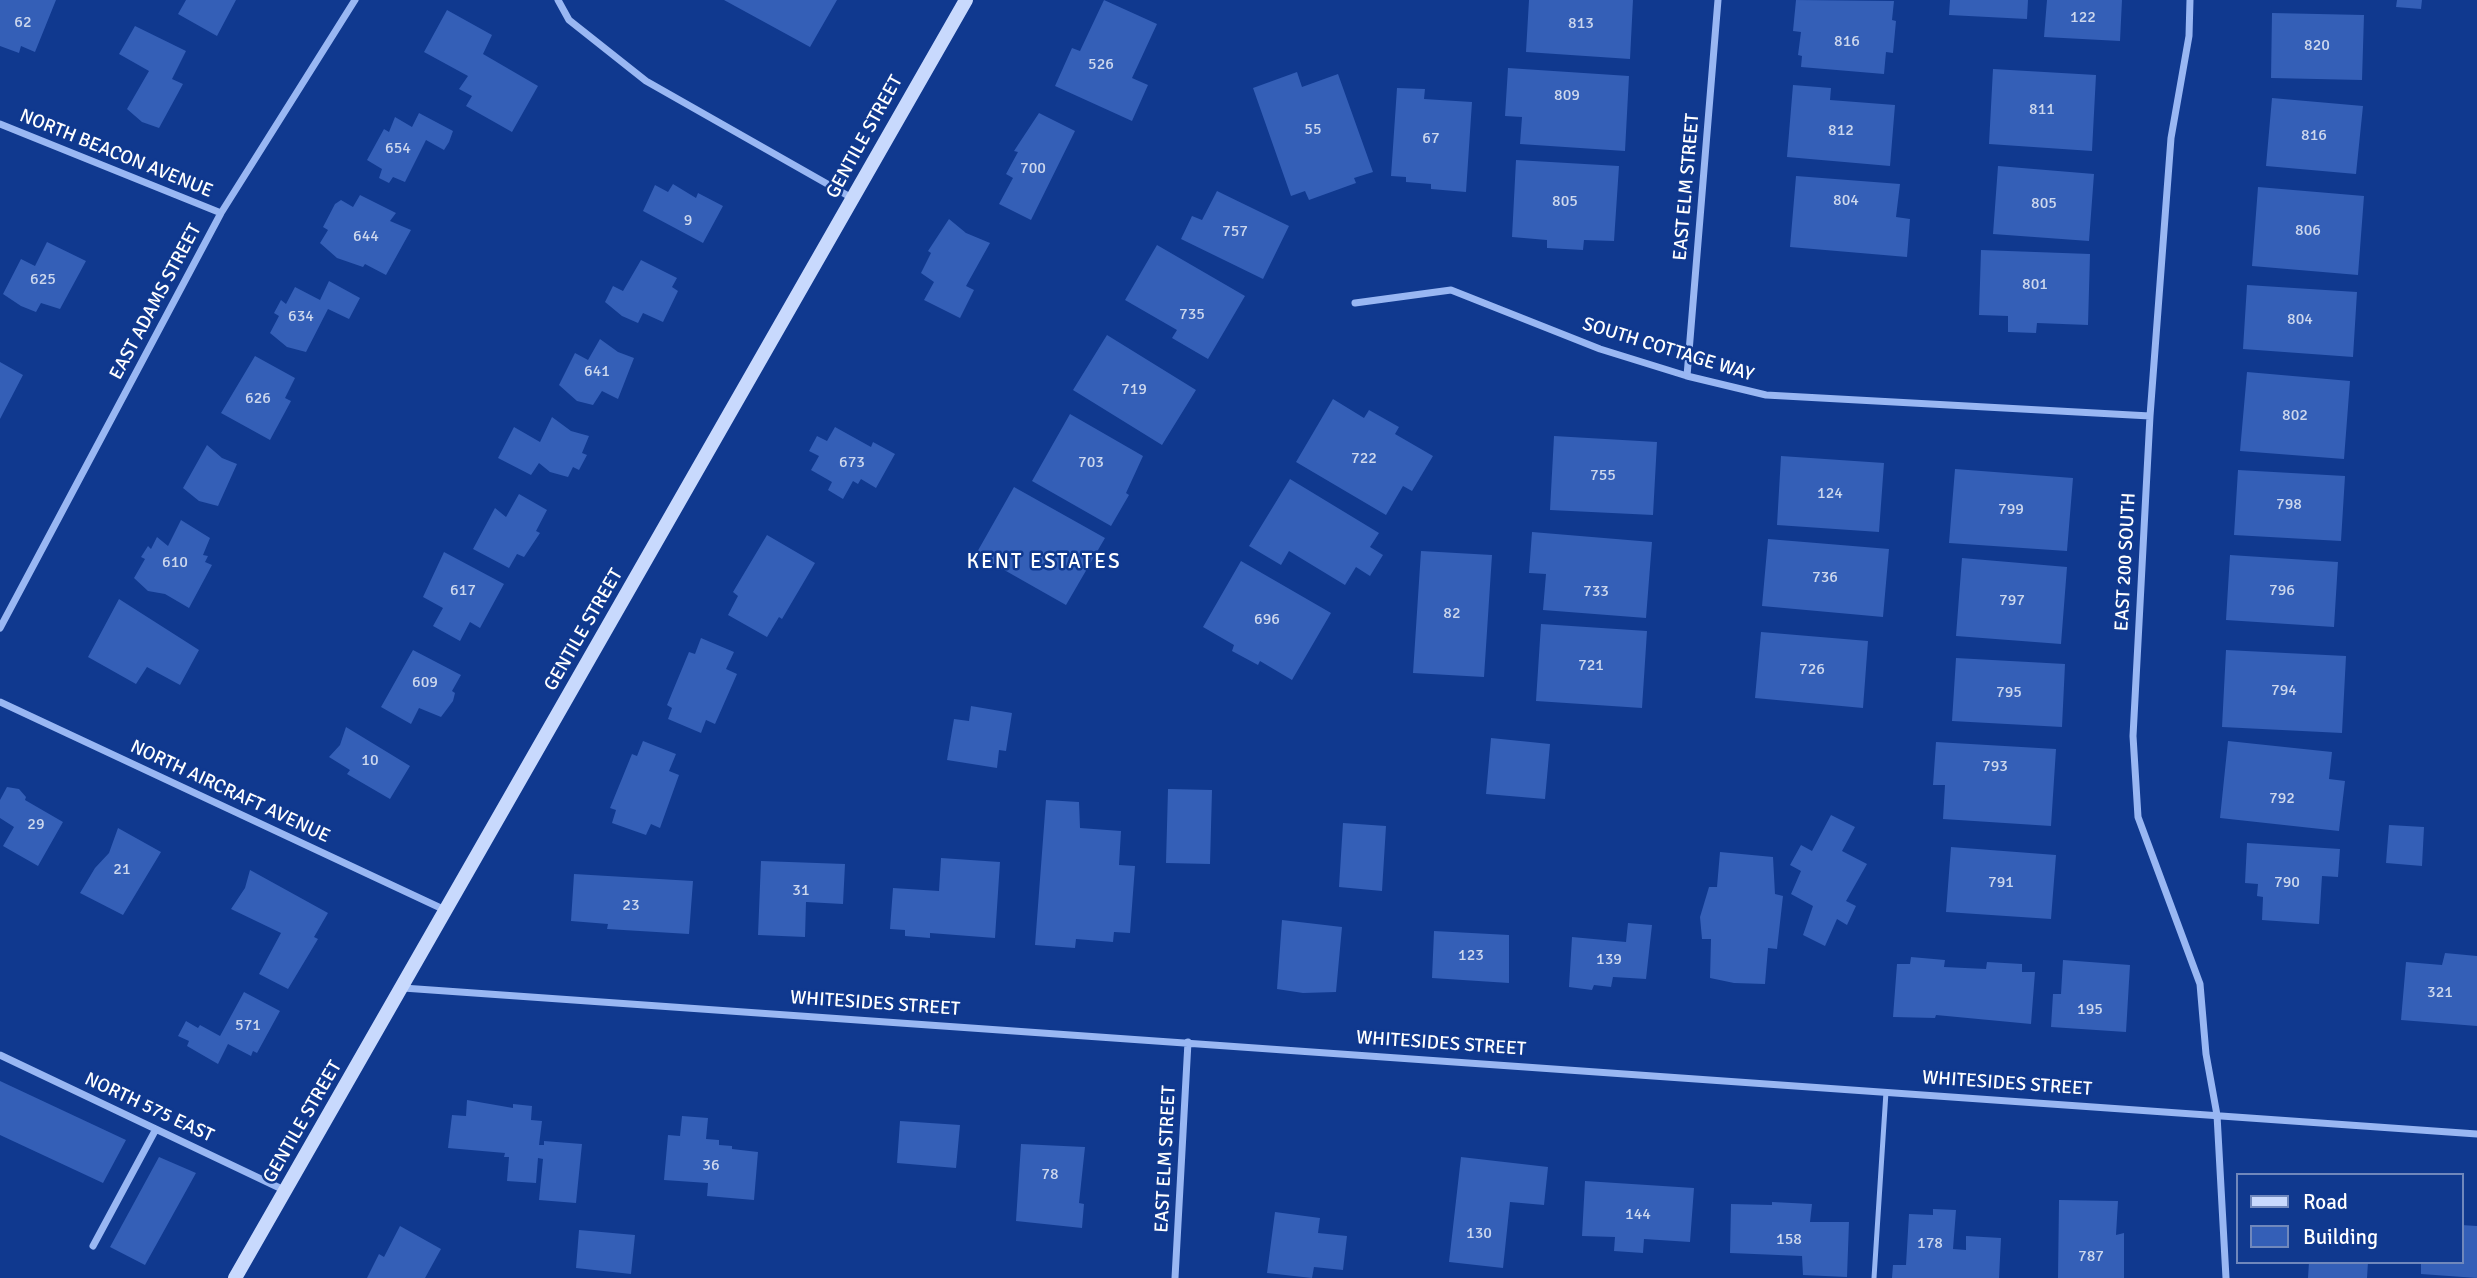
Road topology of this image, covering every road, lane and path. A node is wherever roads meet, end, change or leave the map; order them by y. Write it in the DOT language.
graph roads {
  1 [pos="355,0"];
  2 [pos="558,0"];
  3 [pos="966,0"];
  4 [pos="1718,0"];
  5 [pos="2190,0"];
  6 [pos="0,124"];
  7 [pos="853,199"];
  8 [pos="221,213"];
  9 [pos="1355,303"];
  10 [pos="1687,376"];
  11 [pos="2150,416"];
  12 [pos="0,628"];
  13 [pos="0,702"];
  14 [pos="446,911"];
  15 [pos="403,988"];
  16 [pos="1188,1042"];
  17 [pos="0,1055"];
  18 [pos="1886,1092"];
  19 [pos="2217,1115"];
  20 [pos="156,1129"];
  21 [pos="2477,1134"];
  22 [pos="285,1191"];
  23 [pos="93,1246"];
  24 [pos="235,1278"];
  25 [pos="1175,1278"];
  26 [pos="1874,1278"];
  27 [pos="2226,1278"];
  1 -- 8 [label="street, EAST ADAMS STREET"];
  2 -- 7 [label="street"];
  3 -- 7 [label="main road, GENTILE STREET"];
  4 -- 10 [label="street, EAST ELM STREET"];
  5 -- 11 [label="street, EAST 200 SOUTH"];
  6 -- 8 [label="street, NORTH BEACON AVENUE"];
  7 -- 14 [label="main road, GENTILE STREET"];
  8 -- 12 [label="street, EAST ADAMS STREET"];
  9 -- 10 [label="street, SOUTH COTTAGE WAY"];
  10 -- 11 [label="street, SOUTH COTTAGE WAY"];
  11 -- 19 [label="street, EAST 200 SOUTH"];
  13 -- 14 [label="street, NORTH AIRCRAFT AVENUE"];
  14 -- 15 [label="main road, GENTILE STREET"];
  15 -- 16 [label="street, WHITESIDES STREET"];
  15 -- 22 [label="main road, GENTILE STREET"];
  16 -- 18 [label="street, WHITESIDES STREET"];
  16 -- 25 [label="street, EAST ELM STREET"];
  17 -- 20 [label="street, NORTH 575 EAST"];
  18 -- 19 [label="street, WHITESIDES STREET"];
  18 -- 26 [label="lane"];
  19 -- 21 [label="street, WHITESIDES STREET"];
  19 -- 27 [label="street, EAST 200 SOUTH"];
  20 -- 22 [label="street, NORTH 575 EAST"];
  20 -- 23 [label="street"];
  22 -- 24 [label="main road, GENTILE STREET"];
}
